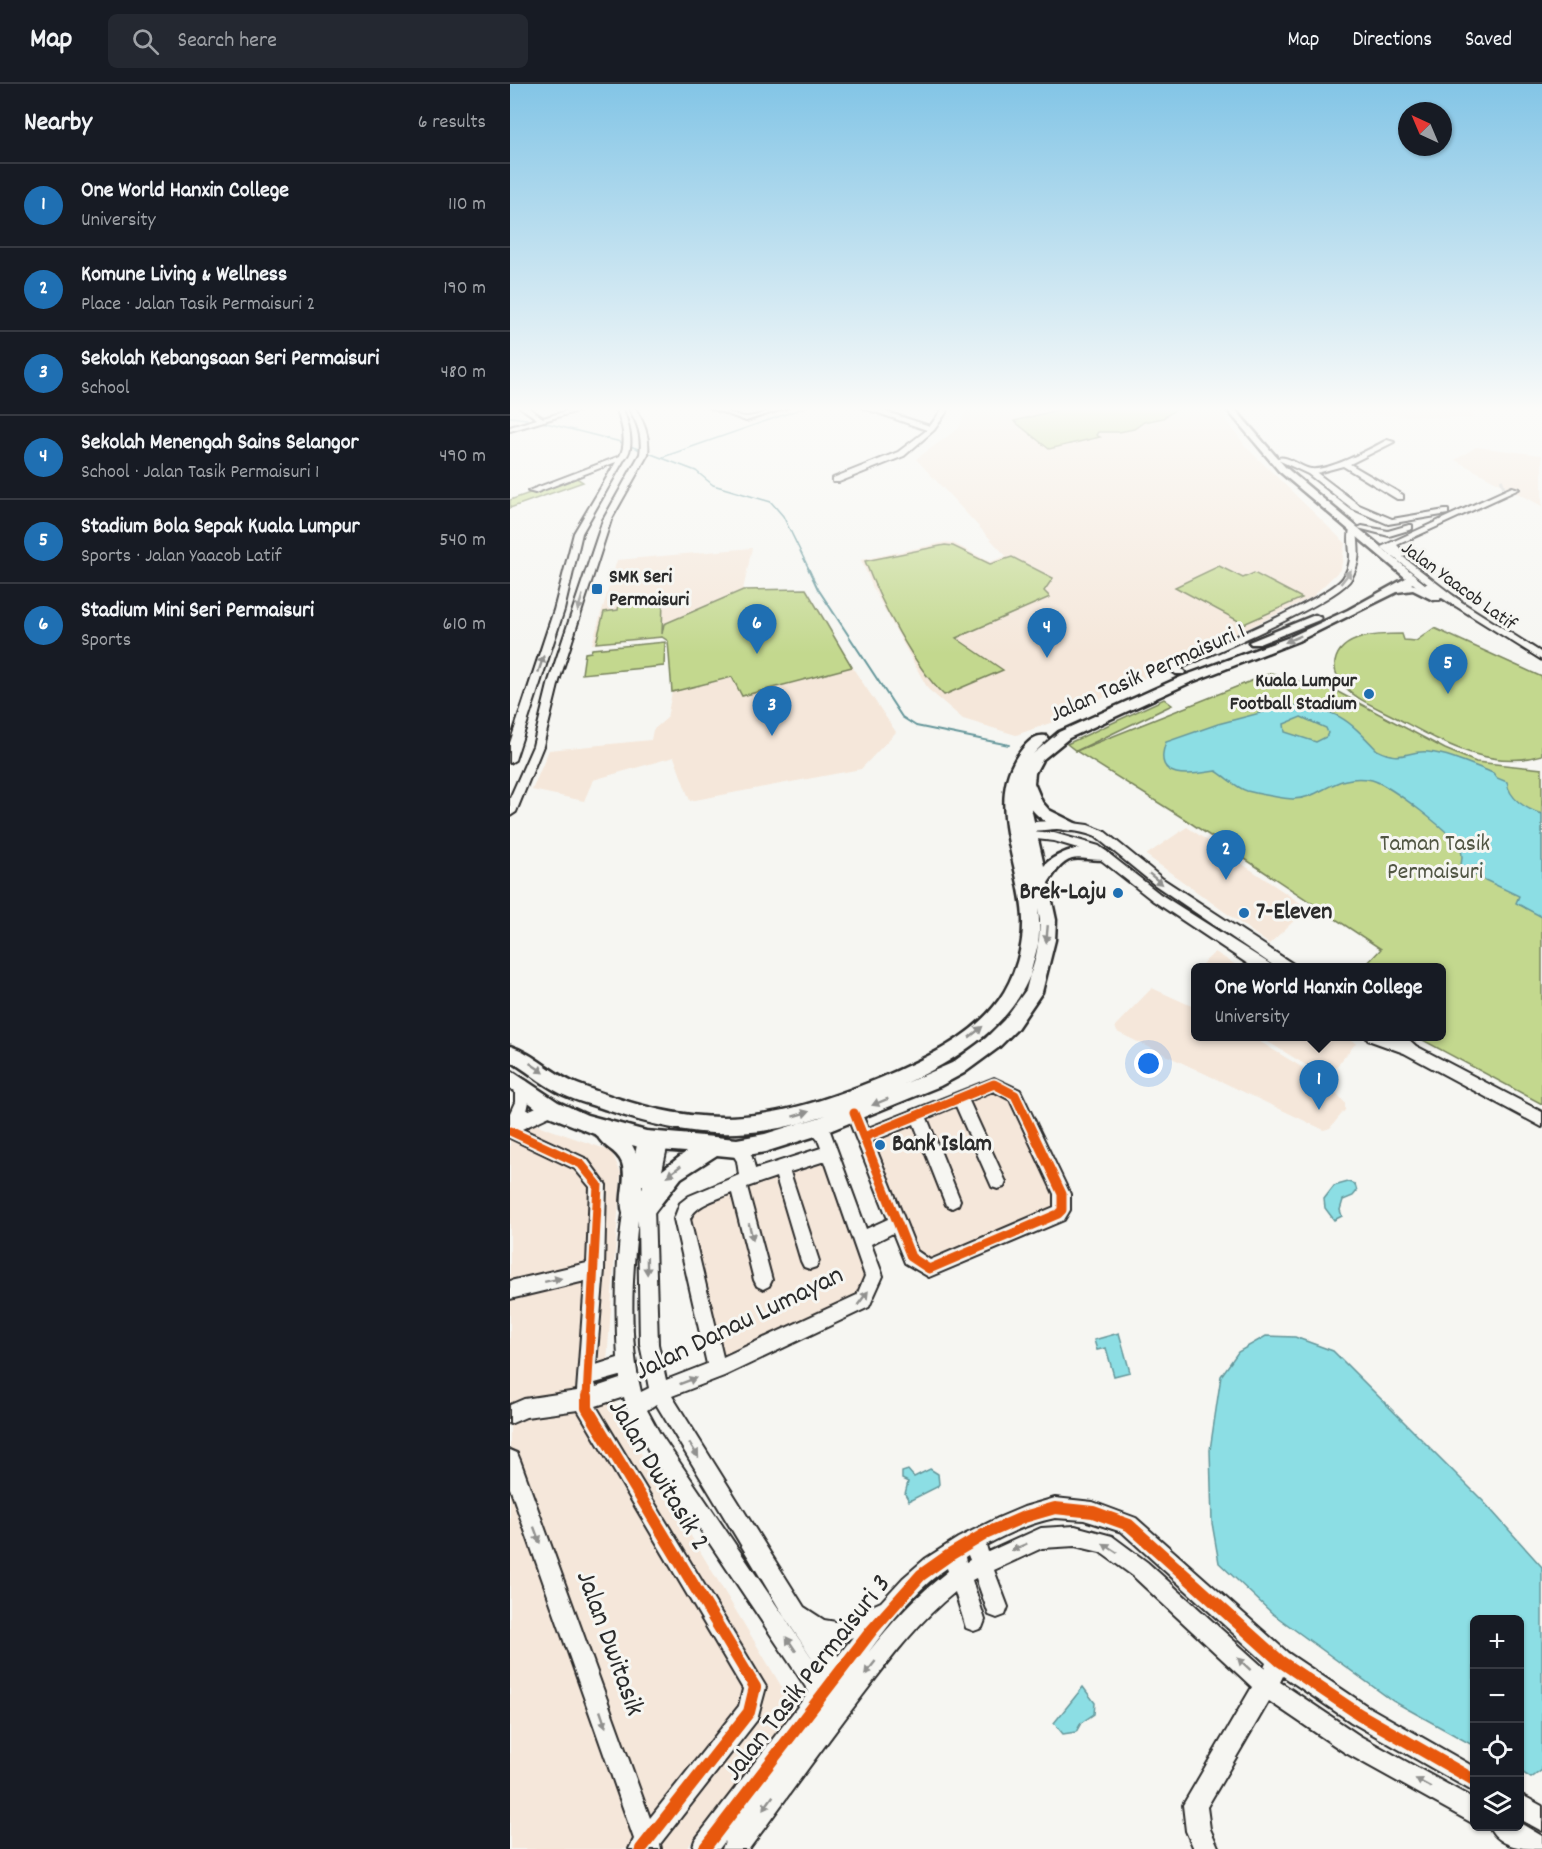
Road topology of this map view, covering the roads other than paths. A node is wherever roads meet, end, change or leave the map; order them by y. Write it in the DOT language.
graph roads {
  1 [pos="536,489"];
  2 [pos="602,489"];
  3 [pos="622,489"];
  4 [pos="1307,489"];
  5 [pos="1313,489"];
  6 [pos="1333,489"];
  7 [pos="1387,489"];
  8 [pos="1515,489"];
  9 [pos="1491,490"];
  10 [pos="532,491"];
  11 [pos="1400,497"];
  12 [pos="1445,512"];
  13 [pos="1357,530"];
  14 [pos="1385,547"];
  15 [pos="595,555"];
  16 [pos="573,557"];
  17 [pos="1398,567"];
  18 [pos="1412,577"];
  19 [pos="1430,581"];
  20 [pos="1394,582"];
  21 [pos="1384,596"];
  22 [pos="1437,598"];
  23 [pos="1457,603"];
  24 [pos="1326,619"];
  25 [pos="1540,656"];
  26 [pos="1542,666"];
  27 [pos="1179,672"];
  28 [pos="554,681"];
  29 [pos="534,687"];
  30 [pos="1106,711"];
  31 [pos="510,760"];
  32 [pos="1028,773"];
  33 [pos="1012,793"];
  34 [pos="510,812"];
  35 [pos="1072,827"];
  36 [pos="1028,831"];
  37 [pos="1117,847"];
  38 [pos="1103,855"];
  39 [pos="1023,879"];
  40 [pos="1041,882"];
  41 [pos="1138,883"];
  42 [pos="1258,963"];
  43 [pos="1280,963"];
  44 [pos="1386,1041"];
  45 [pos="1400,1041"];
  46 [pos="1410,1050"];
  47 [pos="510,1053"];
  48 [pos="931,1072"];
  49 [pos="516,1082"];
  50 [pos="563,1086"];
  51 [pos="952,1101"];
  52 [pos="551,1108"];
  53 [pos="854,1113"];
  54 [pos="918,1114"];
  55 [pos="1542,1120"];
  56 [pos="584,1123"];
  57 [pos="744,1126"];
  58 [pos="510,1128"];
  59 [pos="814,1128"];
  60 [pos="864,1137"];
  61 [pos="654,1138"];
  62 [pos="714,1146"];
  63 [pos="737,1148"];
  64 [pos="830,1152"];
  65 [pos="781,1169"];
  66 [pos="743,1181"];
  67 [pos="998,1182"];
  68 [pos="952,1200"];
  69 [pos="639,1208"];
  70 [pos="896,1223"];
  71 [pos="861,1240"];
  72 [pos="810,1261"];
  73 [pos="595,1270"];
  74 [pos="763,1280"];
  75 [pos="510,1290"];
  76 [pos="627,1365"];
  77 [pos="717,1369"];
  78 [pos="586,1377"];
  79 [pos="630,1386"];
  80 [pos="659,1392"];
  81 [pos="586,1399"];
  82 [pos="635,1406"];
  83 [pos="510,1416"];
  84 [pos="510,1460"];
  85 [pos="974,1541"];
  86 [pos="953,1553"];
  87 [pos="981,1563"];
  88 [pos="960,1575"];
  89 [pos="997,1607"];
  90 [pos="890,1608"];
  91 [pos="796,1615"];
  92 [pos="974,1620"];
  93 [pos="1280,1661"];
  94 [pos="838,1674"];
  95 [pos="1266,1685"];
  96 [pos="850,1692"];
  97 [pos="829,1702"];
  98 [pos="1470,1778"];
  99 [pos="1524,1808"];
  100 [pos="1470,1810"];
  101 [pos="1542,1819"];
  102 [pos="1508,1831"];
  103 [pos="646,1847"];
  104 [pos="704,1849"];
  105 [pos="734,1849"];
  106 [pos="1207,1849"];
  107 [pos="1541,1849"];
  1 -- 10 [label="street"];
  2 -- 16 [label="street"];
  3 -- 15 [label="street"];
  4 -- 13 [label="main road, Jalan Yaacob Latif"];
  5 -- 13 [label="main road, Jalan Yaacob Latif"];
  6 -- 12 [label="street"];
  7 -- 11 [label="street"];
  8 -- 19 [label="street"];
  9 -- 12 [label="street"];
  12 -- 13 [label="street"];
  13 -- 14 [label="main road, Jalan Yaacob Latif"];
  13 -- 17 [label="main road, Jalan Yaacob Latif"];
  27 -- 13 [label="street, one-way"];
  14 -- 18 [label="main road"];
  14 -- 19 [label="street, Jalan Yaacob Latif"];
  15 -- 16 [label="street"];
  15 -- 28 [label="street, one-way"];
  29 -- 16 [label="street, one-way"];
  17 -- 18 [label="main road, Jalan Yaacob Latif"];
  17 -- 20 [label="main road"];
  18 -- 20 [label="main road, Jalan Tasik Permaisuri 1"];
  18 -- 21 [label="main road, Jalan Tasik Permaisuri 1"];
  18 -- 22 [label="street, Jalan Yaacob Latif"];
  18 -- 23 [label="main road"];
  19 -- 23 [label="street, Jalan Yaacob Latif"];
  20 -- 24 [label="main road, Jalan Tasik Permaisuri 1"];
  21 -- 22 [label="main road"];
  21 -- 24 [label="main road, Jalan Tasik Permaisuri 1"];
  22 -- 26 [label="street, Jalan Yaacob Latif"];
  23 -- 25 [label="street, Jalan Yaacob Latif"];
  24 -- 27 [label="main road, Jalan Tasik Permaisuri 1"];
  24 -- 30 [label="main road, Jalan Tasik Permaisuri 1, one-way"];
  27 -- 30 [label="main road, Jalan Tasik Permaisuri 1"];
  28 -- 29 [label="street"];
  28 -- 34 [label="street"];
  29 -- 31 [label="street"];
  30 -- 32 [label="main road, Jalan Tasik Permaisuri 1"];
  30 -- 33 [label="main road, Jalan Tasik Permaisuri 1"];
  32 -- 35 [label="main road"];
  32 -- 36 [label="main road, Jalan Tasik Permaisuri 1"];
  33 -- 36 [label="main road"];
  33 -- 39 [label="main road, Jalan Tasik Permaisuri 1"];
  35 -- 36 [label="street"];
  35 -- 37 [label="street"];
  36 -- 38 [label="street"];
  36 -- 39 [label="main road"];
  36 -- 40 [label="main road, Jalan Tasik Permaisuri 1"];
  37 -- 41 [label="street"];
  37 -- 43 [label="street, one-way"];
  38 -- 40 [label="main road"];
  38 -- 41 [label="street"];
  48 -- 39 [label="main road, Jalan Tasik Permaisuri 1, one-way"];
  40 -- 48 [label="main road, Jalan Tasik Permaisuri 1, one-way"];
  41 -- 42 [label="street"];
  44 -- 46 [label="street"];
  45 -- 46 [label="street"];
  46 -- 55 [label="street"];
  47 -- 50 [label="main road, Jalan Tasik Permaisuri 1, one-way"];
  48 -- 51 [label="street"];
  48 -- 53 [label="main road, Jalan Tasik Permaisuri 1, one-way"];
  57 -- 48 [label="main road, Jalan Tasik Permaisuri 1, one-way"];
  49 -- 52 [label="main road, Jalan Tasik Permaisuri 1"];
  49 -- 58 [label="street"];
  50 -- 57 [label="main road, Jalan Tasik Permaisuri 1"];
  50 -- 61 [label="main road"];
  51 -- 54 [label="street"];
  51 -- 67 [label="street"];
  51 -- 70 [label="street"];
  52 -- 56 [label="main road, Jalan Tasik Permaisuri 1"];
  52 -- 58 [label="street"];
  53 -- 59 [label="main road, Jalan Tasik Permaisuri 1"];
  53 -- 60 [label="street"];
  54 -- 60 [label="street"];
  54 -- 68 [label="street"];
  56 -- 61 [label="main road, Jalan Tasik Permaisuri 1"];
  56 -- 69 [label="main road"];
  57 -- 61 [label="main road"];
  58 -- 73 [label="street, Jalan Dwitasik 2"];
  59 -- 63 [label="main road, Jalan Tasik Permaisuri 1"];
  59 -- 64 [label="street, Jalan Danau Lumayan"];
  60 -- 70 [label="street"];
  61 -- 62 [label="main road, Jalan Tasik Permaisuri 1"];
  61 -- 69 [label="street"];
  62 -- 63 [label="main road, Jalan Tasik Permaisuri 1"];
  62 -- 69 [label="main road, one-way"];
  63 -- 66 [label="street"];
  64 -- 65 [label="street"];
  64 -- 71 [label="street, Jalan Danau Lumayan"];
  65 -- 66 [label="street"];
  65 -- 72 [label="street"];
  66 -- 74 [label="street, one-way"];
  66 -- 77 [label="street"];
  69 -- 76 [label="street"];
  69 -- 80 [label="street, one-way"];
  70 -- 71 [label="street"];
  77 -- 71 [label="street, Jalan Danau Lumayan, one-way"];
  75 -- 73 [label="street, one-way"];
  73 -- 78 [label="street, Jalan Dwitasik 2"];
  76 -- 78 [label="street"];
  76 -- 79 [label="street"];
  80 -- 77 [label="street, Jalan Danau Lumayan, one-way"];
  78 -- 81 [label="street, Jalan Dwitasik 2"];
  79 -- 81 [label="street"];
  79 -- 82 [label="street"];
  80 -- 82 [label="street, Jalan Danau Lumayan"];
  80 -- 91 [label="street, one-way"];
  81 -- 83 [label="street"];
  81 -- 103 [label="street, Jalan Dwitasik 2"];
  97 -- 82 [label="street, one-way"];
  84 -- 103 [label="street, Jalan Dwitasik, one-way"];
  85 -- 86 [label="street, Jalan Tasik Permaisuri 3"];
  85 -- 87 [label="street"];
  85 -- 93 [label="street, Jalan Tasik Permaisuri 3"];
  86 -- 88 [label="street"];
  86 -- 90 [label="street, Jalan Tasik Permaisuri 3"];
  87 -- 88 [label="street, Jalan Tasik Permaisuri 3"];
  87 -- 89 [label="street"];
  95 -- 87 [label="street, Jalan Tasik Permaisuri 3, one-way"];
  88 -- 92 [label="street"];
  88 -- 96 [label="street, Jalan Tasik Permaisuri 3, one-way"];
  90 -- 91 [label="street"];
  90 -- 94 [label="street, Jalan Tasik Permaisuri 3"];
  91 -- 94 [label="street"];
  93 -- 95 [label="street"];
  93 -- 98 [label="street, Jalan Tasik Permaisuri 3"];
  94 -- 96 [label="street"];
  94 -- 97 [label="street, Jalan Tasik Permaisuri 3"];
  100 -- 95 [label="street, Jalan Tasik Permaisuri 3, one-way"];
  95 -- 106 [label="street"];
  96 -- 97 [label="street, Jalan Tasik Permaisuri 3"];
  97 -- 104 [label="street, Jalan Tasik Permaisuri 3"];
  97 -- 105 [label="street, Jalan Tasik Permaisuri 3, one-way"];
  99 -- 101 [label="street"];
  102 -- 107 [label="street"];
}
